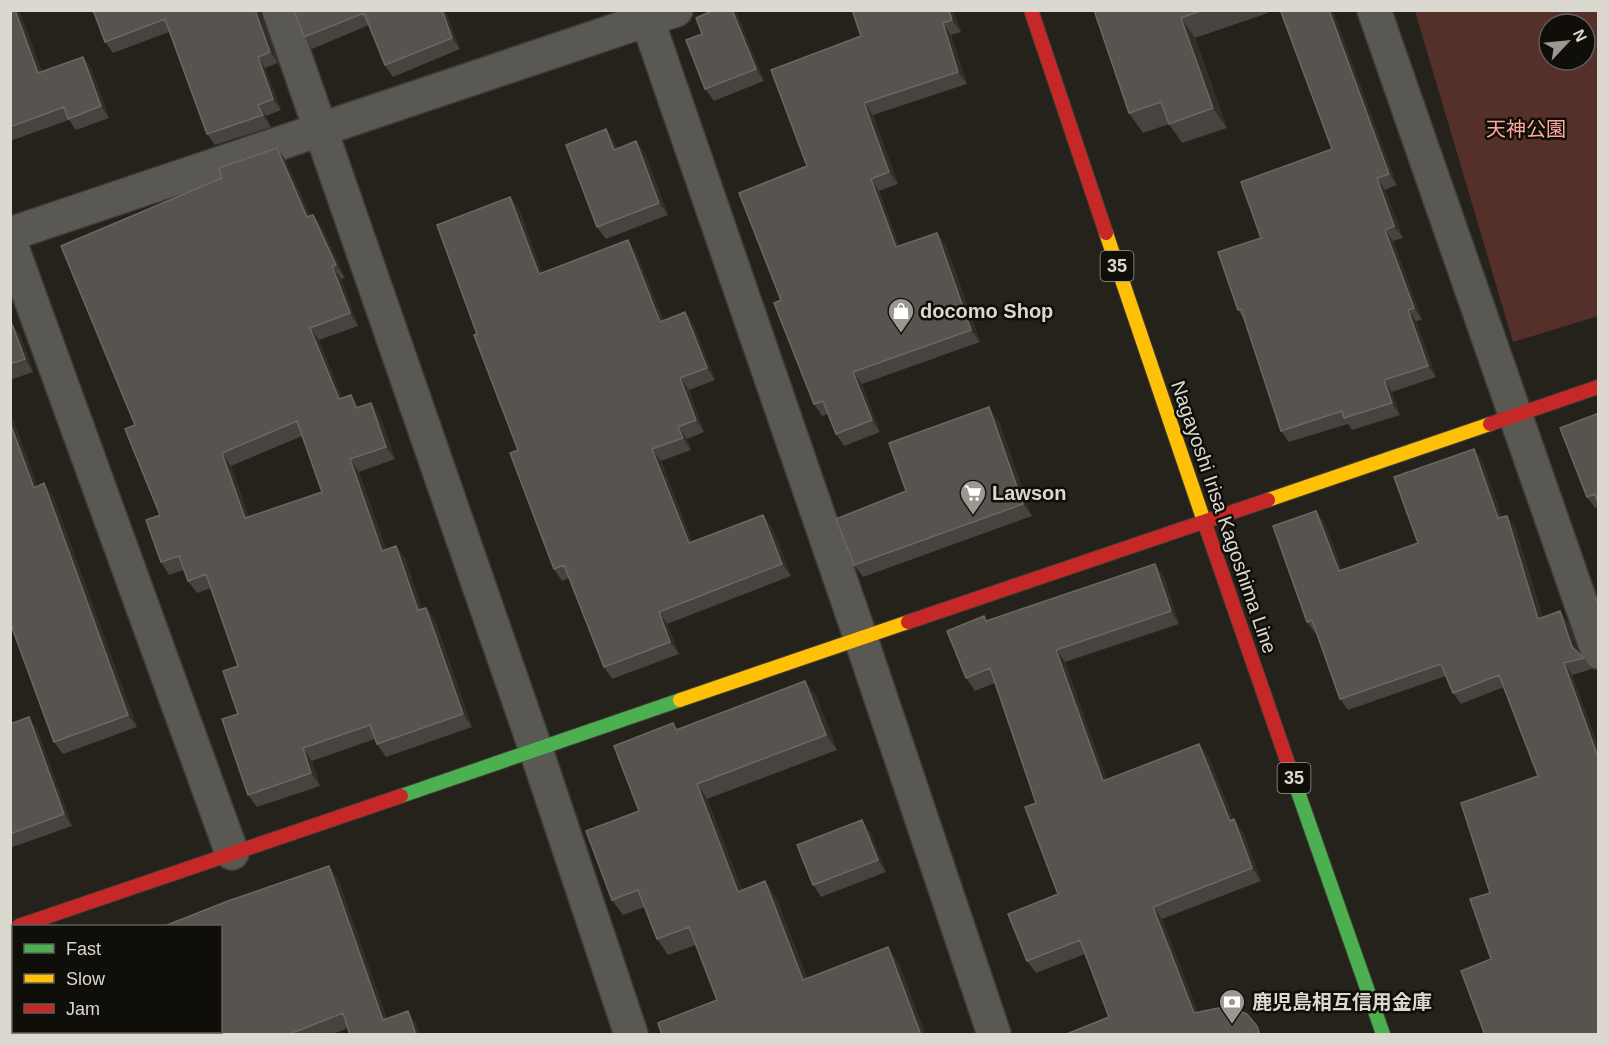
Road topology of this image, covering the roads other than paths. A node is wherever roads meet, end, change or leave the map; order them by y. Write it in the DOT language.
graph roads {
  1 [pos="279,10"];
  2 [pos="1031,10"];
  3 [pos="1374,10"];
  4 [pos="656,14"];
  5 [pos="321,130"];
  6 [pos="10,234"];
  7 [pos="10,242"];
  8 [pos="1599,387"];
  9 [pos="1515,416"];
  10 [pos="1204,522"];
  11 [pos="861,639"];
  12 [pos="1599,652"];
  13 [pos="537,750"];
  14 [pos="232,853"];
  15 [pos="25,925"];
  16 [pos="631,1035"];
  17 [pos="994,1035"];
  18 [pos="1383,1035"];
  1 -- 5 [label="street"];
  2 -- 10 [label="street, Nagayoshi Irisa Kagoshima Line / 35"];
  3 -- 9 [label="street"];
  4 -- 5 [label="street"];
  4 -- 11 [label="street"];
  5 -- 6 [label="street"];
  5 -- 13 [label="street"];
  7 -- 14 [label="street"];
  8 -- 9 [label="street"];
  9 -- 10 [label="street"];
  9 -- 12 [label="street"];
  10 -- 11 [label="street"];
  10 -- 18 [label="street, Nagayoshi Irisa Kagoshima Line / 35"];
  11 -- 13 [label="street"];
  11 -- 17 [label="street"];
  13 -- 14 [label="street"];
  13 -- 16 [label="street"];
  14 -- 15 [label="street"];
}
